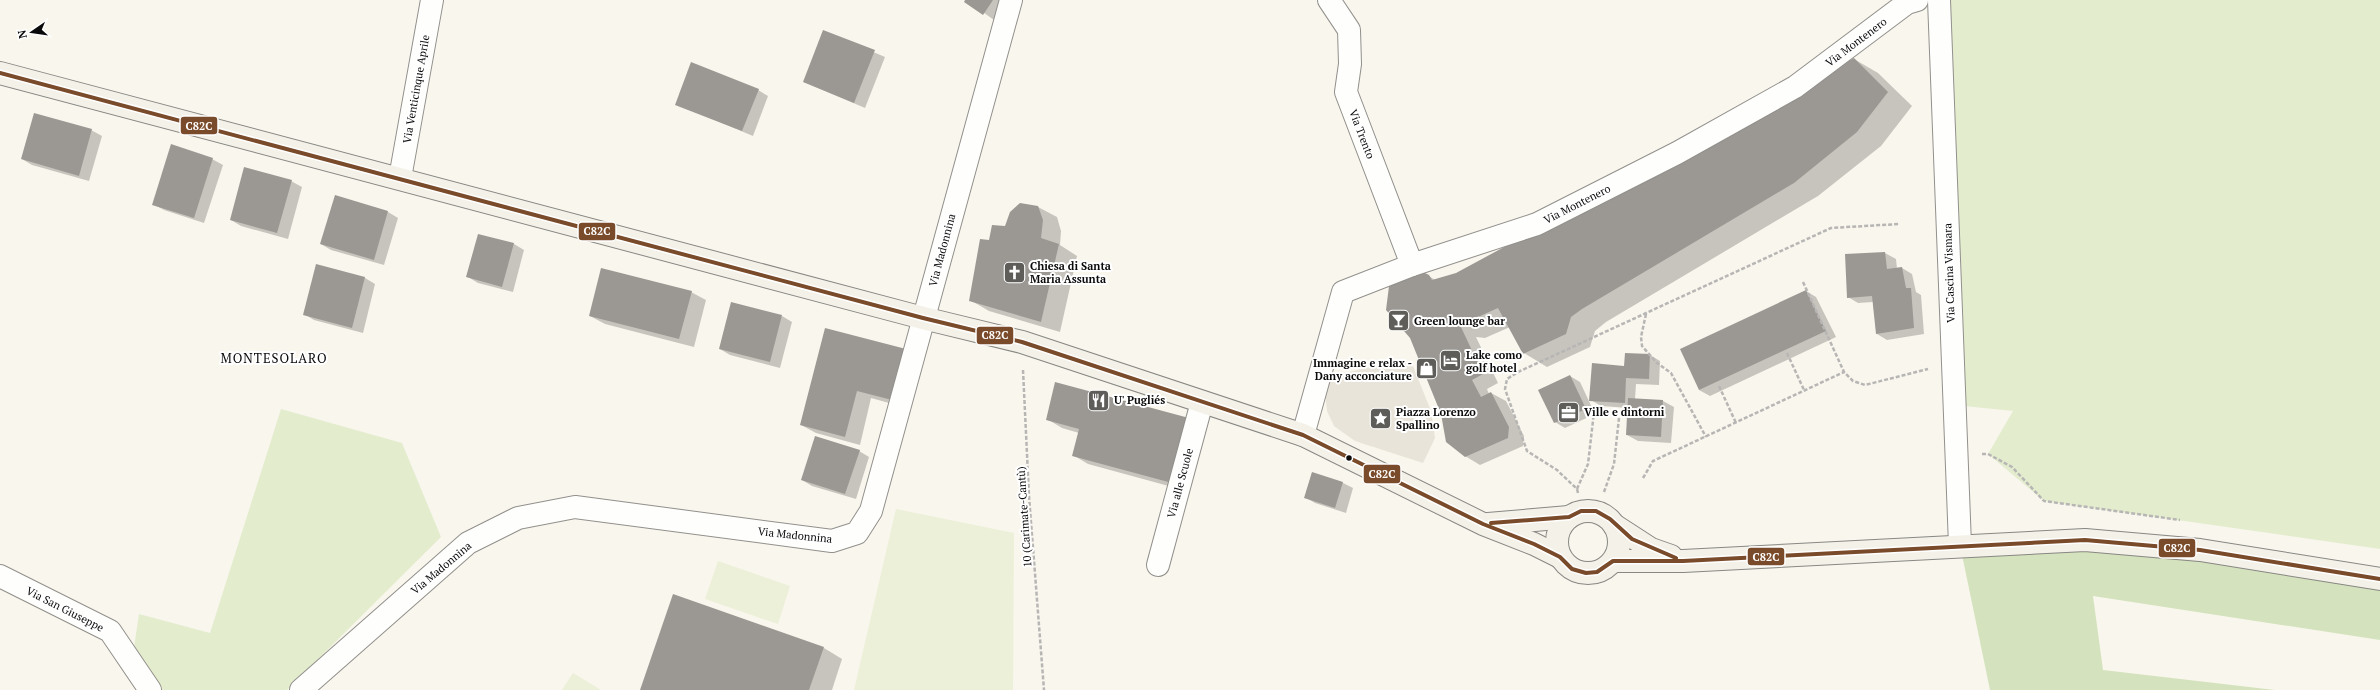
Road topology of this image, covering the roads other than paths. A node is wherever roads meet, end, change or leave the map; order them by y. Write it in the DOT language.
graph roads {
  1 [pos="432,0"];
  2 [pos="1011,0"];
  3 [pos="1330,0"];
  4 [pos="1918,0"];
  5 [pos="1939,0"];
  6 [pos="0,73"];
  7 [pos="400,178"];
  8 [pos="1412,265"];
  9 [pos="923,318"];
  10 [pos="1202,402"];
  11 [pos="1303,435"];
  12 [pos="1575,514"];
  13 [pos="1483,524"];
  14 [pos="1614,525"];
  15 [pos="1960,545"];
  16 [pos="1560,557"];
  17 [pos="1683,560"];
  18 [pos="1614,561"];
  19 [pos="1158,565"];
  20 [pos="0,576"];
  21 [pos="2380,579"];
  22 [pos="305,686"];
  23 [pos="150,690"];
  1 -- 7 [label="street, Via Venticinque Aprile"];
  2 -- 9 [label="street, Via Madonnina"];
  3 -- 8 [label="street, Via Trento"];
  4 -- 8 [label="street, Via Montenero"];
  5 -- 15 [label="street, Via Cascina Vismara"];
  6 -- 7 [label="main road"];
  7 -- 9 [label="main road"];
  8 -- 11 [label="street, Via Montenero"];
  9 -- 10 [label="main road"];
  9 -- 22 [label="street, Via Madonnina"];
  10 -- 11 [label="main road"];
  10 -- 19 [label="street, Via alle Scuole"];
  11 -- 13 [label="main road"];
  12 -- 13 [label="main road"];
  12 -- 14 [label="main road"];
  12 -- 16 [label="main road"];
  13 -- 16 [label="main road"];
  14 -- 17 [label="main road"];
  14 -- 18 [label="main road"];
  15 -- 17 [label="main road"];
  15 -- 21 [label="main road"];
  16 -- 18 [label="main road"];
  17 -- 18 [label="main road"];
  20 -- 23 [label="street, Via San Giuseppe"];
}
